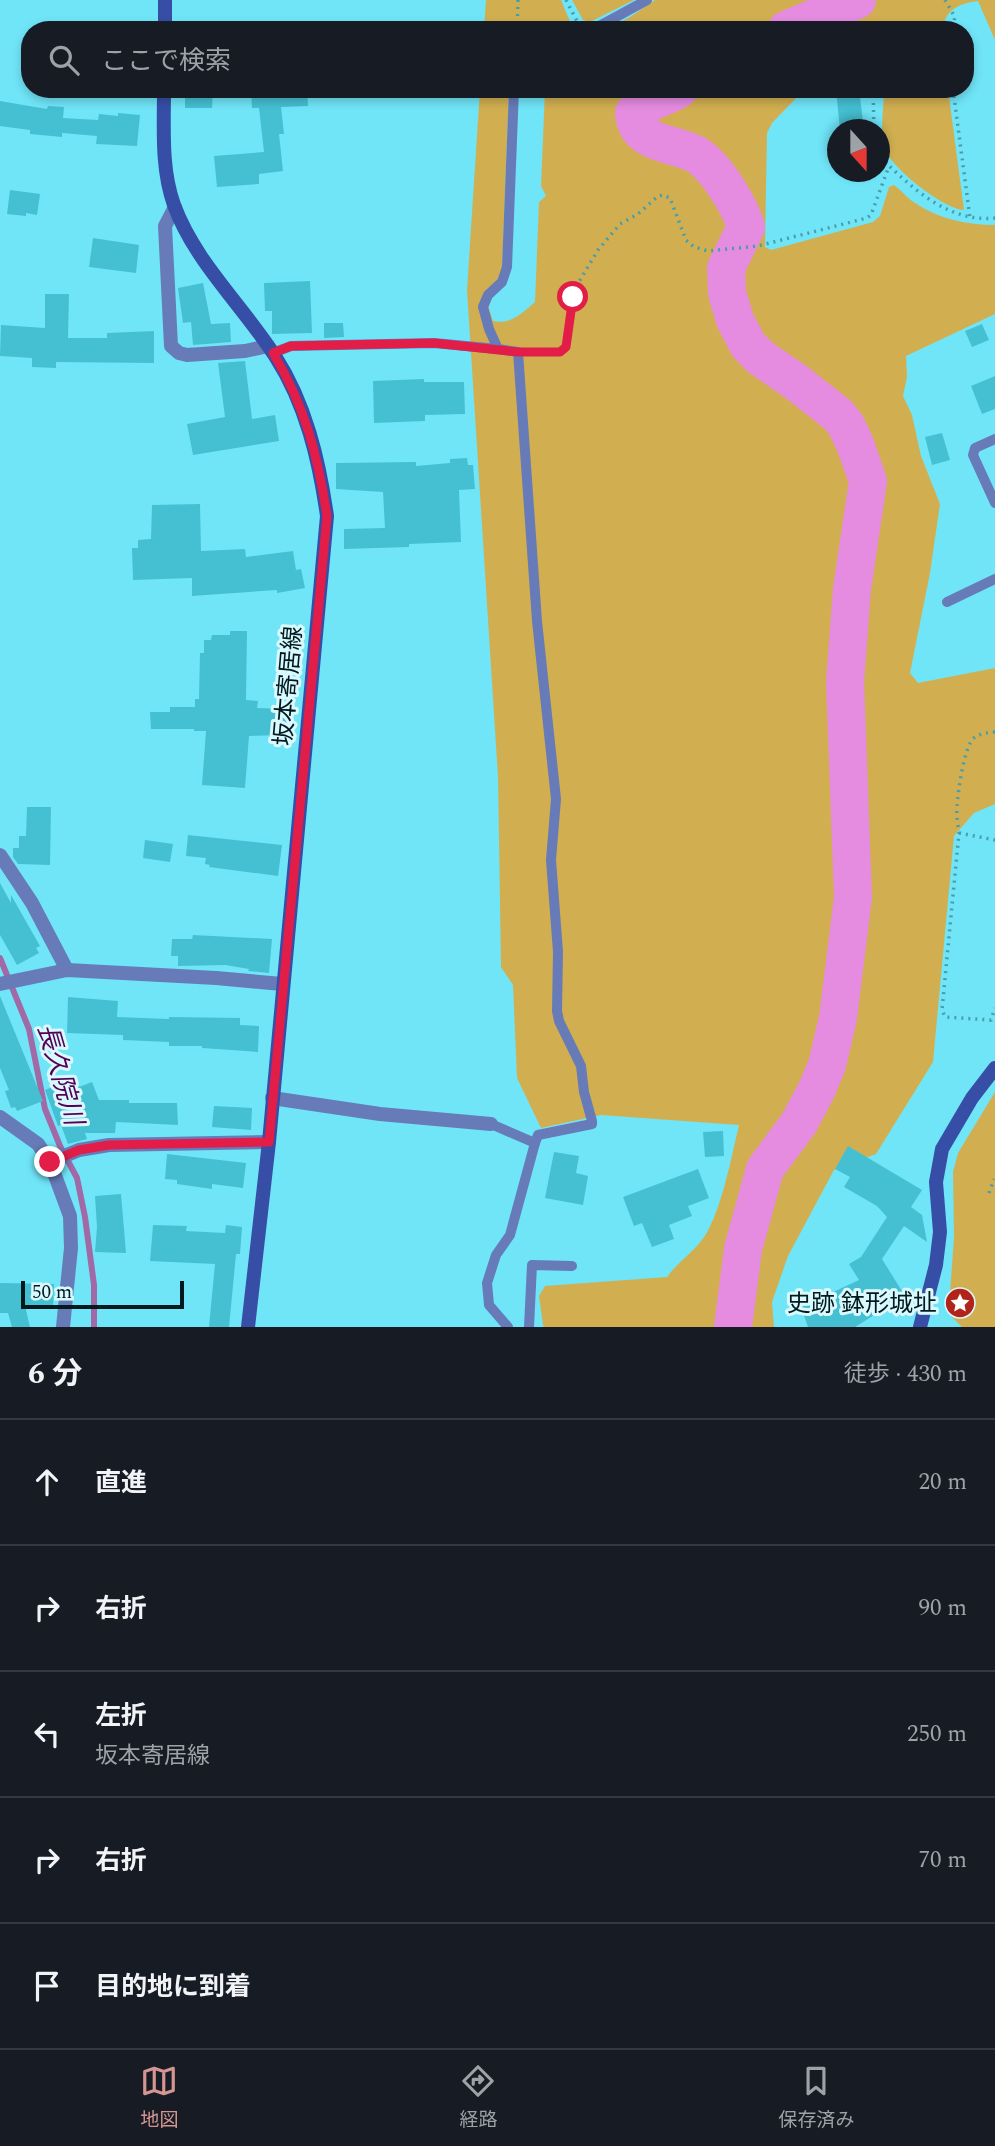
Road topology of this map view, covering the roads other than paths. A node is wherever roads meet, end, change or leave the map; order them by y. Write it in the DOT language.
graph roads {
  1 [pos="163,0"];
  2 [pos="647,0"];
  3 [pos="164,21"];
  4 [pos="608,21"];
  5 [pos="164,98"];
  6 [pos="514,98"];
  7 [pos="175,207"];
  8 [pos="498,349"];
  9 [pos="271,350"];
  10 [pos="995,439"];
  11 [pos="995,503"];
  12 [pos="995,579"];
  13 [pos="947,602"];
  14 [pos="0,855"];
  15 [pos="67,970"];
  16 [pos="0,984"];
  17 [pos="282,984"];
  18 [pos="995,1068"];
  19 [pos="272,1098"];
  20 [pos="2,1122"];
  21 [pos="492,1124"];
  22 [pos="269,1142"];
  23 [pos="534,1143"];
  24 [pos="52,1161"];
  25 [pos="572,1266"];
  26 [pos="63,1327"];
  27 [pos="248,1327"];
  28 [pos="508,1327"];
  29 [pos="530,1327"];
  30 [pos="920,1327"];
  1 -- 3 [label="main road"];
  2 -- 4 [label="lane"];
  5 -- 7 [label="main road, 坂本寄居線"];
  6 -- 8 [label="lane"];
  7 -- 9 [label="main road, 坂本寄居線"];
  7 -- 9 [label="street"];
  8 -- 9 [label="lane"];
  8 -- 23 [label="lane"];
  9 -- 17 [label="main road, 坂本寄居線"];
  10 -- 11 [label="lane"];
  12 -- 13 [label="lane"];
  14 -- 15 [label="street"];
  15 -- 16 [label="street"];
  15 -- 17 [label="street"];
  17 -- 19 [label="main road, 坂本寄居線"];
  18 -- 30 [label="main road"];
  19 -- 21 [label="street"];
  19 -- 22 [label="main road, 坂本寄居線"];
  20 -- 24 [label="street"];
  21 -- 23 [label="lane"];
  22 -- 24 [label="street"];
  22 -- 27 [label="main road, 坂本寄居線"];
  23 -- 28 [label="lane"];
  24 -- 26 [label="street"];
  25 -- 29 [label="lane"];
}
